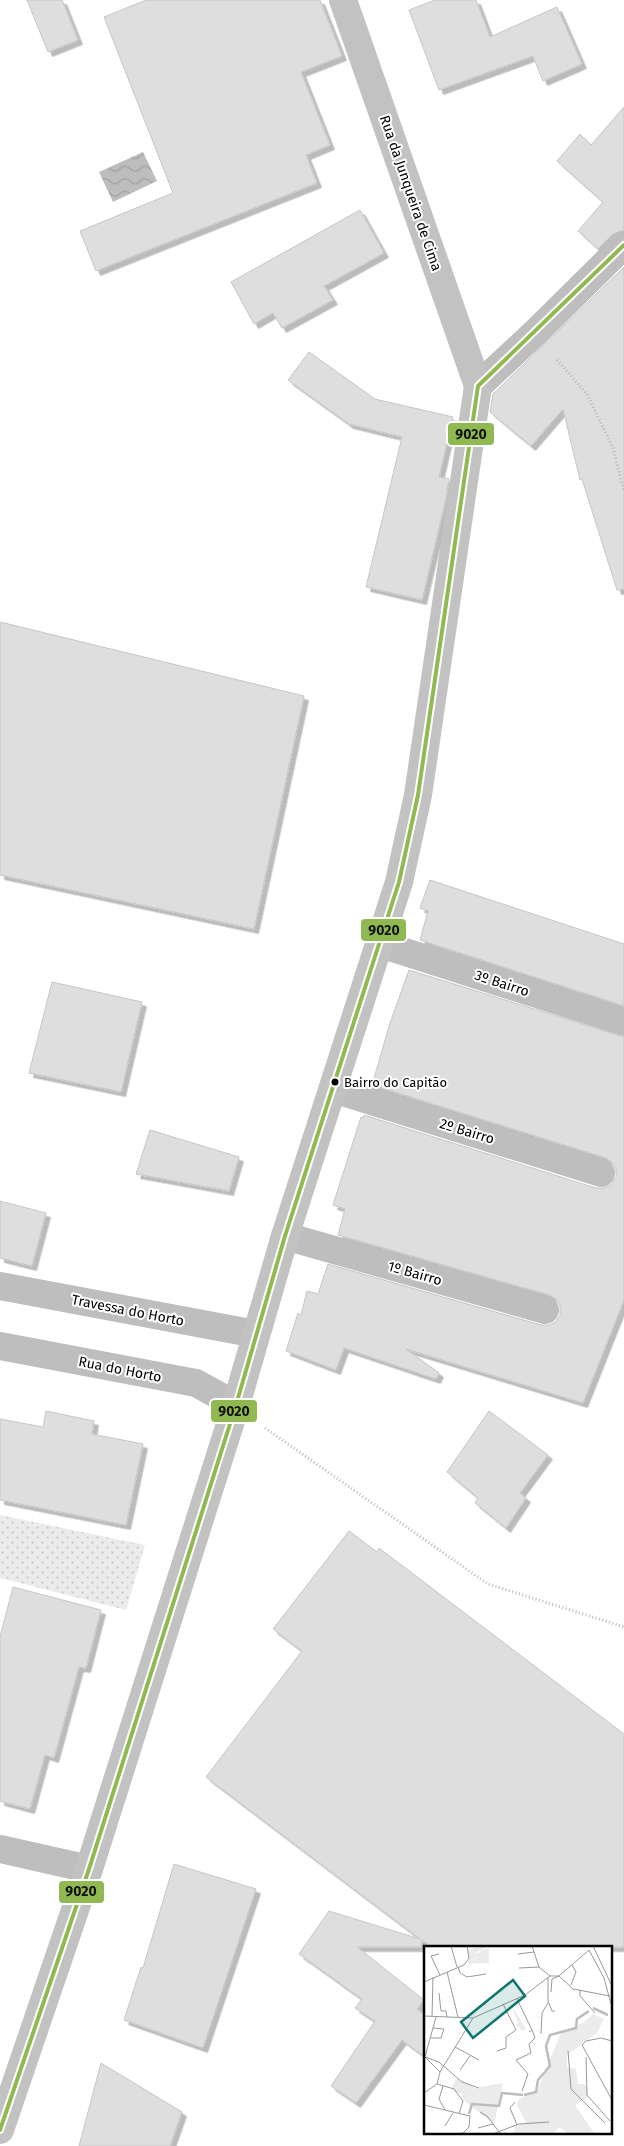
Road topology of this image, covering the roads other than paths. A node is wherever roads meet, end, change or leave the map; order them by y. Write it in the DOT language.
graph roads {
  1 [pos="344,0"];
  2 [pos="624,245"];
  3 [pos="478,386"];
  4 [pos="380,944"];
  5 [pos="624,1022"];
  6 [pos="333,1089"];
  7 [pos="601,1173"];
  8 [pos="285,1236"];
  9 [pos="0,1286"];
  10 [pos="545,1310"];
  11 [pos="256,1334"];
  12 [pos="0,1346"];
  13 [pos="236,1405"];
  14 [pos="0,1849"];
  15 [pos="89,1869"];
  16 [pos="0,2130"];
  1 -- 3 [label="main road, Rua da Junqueira de Cima"];
  2 -- 3 [label="street"];
  3 -- 4 [label="main road"];
  4 -- 5 [label="street, 3º Bairro"];
  4 -- 6 [label="main road"];
  6 -- 7 [label="street, 2º Bairro"];
  6 -- 8 [label="main road"];
  8 -- 10 [label="street, 1º Bairro"];
  8 -- 11 [label="main road"];
  9 -- 11 [label="street, Travessa do Horto"];
  11 -- 13 [label="main road"];
  12 -- 13 [label="street, Rua do Horto"];
  13 -- 15 [label="main road"];
  14 -- 15 [label="street"];
  15 -- 16 [label="main road"];
}
